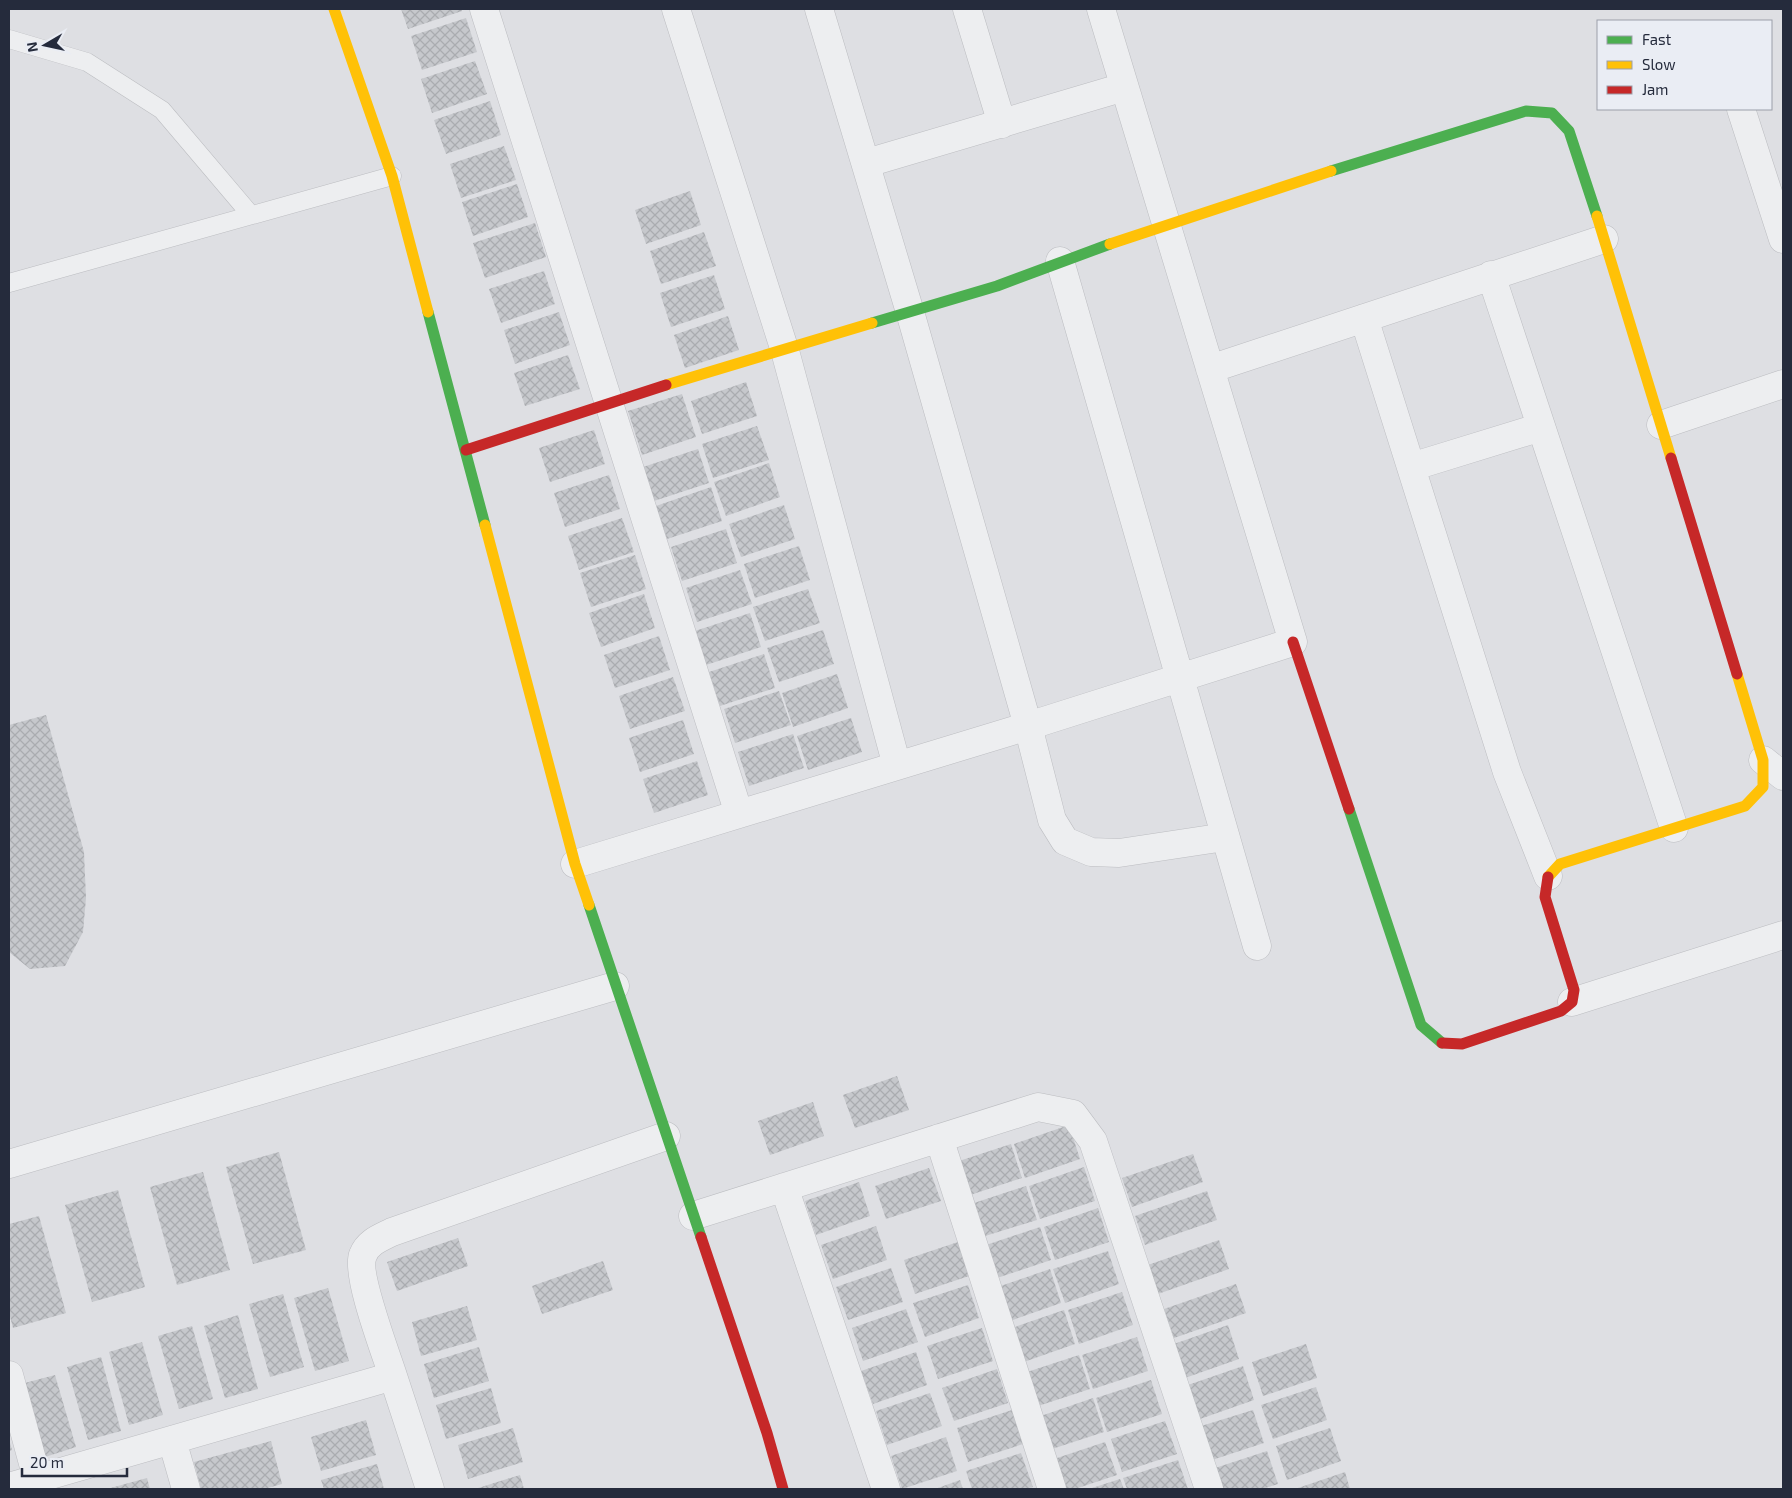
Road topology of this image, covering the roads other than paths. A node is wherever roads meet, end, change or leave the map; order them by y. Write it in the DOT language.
graph roads {
  1 [pos="334,9"];
  2 [pos="484,9"];
  3 [pos="676,9"];
  4 [pos="819,9"];
  5 [pos="967,9"];
  6 [pos="1101,9"];
  7 [pos="9,38"];
  8 [pos="1124,87"];
  9 [pos="1741,110"];
  10 [pos="1002,124"];
  11 [pos="867,163"];
  12 [pos="392,176"];
  13 [pos="251,215"];
  14 [pos="1166,227"];
  15 [pos="1604,239"];
  16 [pos="1783,239"];
  17 [pos="1060,261"];
  18 [pos="1491,276"];
  19 [pos="9,283"];
  20 [pos="910,312"];
  21 [pos="1364,318"];
  22 [pos="785,351"];
  23 [pos="1210,369"];
  24 [pos="1783,384"];
  25 [pos="608,402"];
  26 [pos="1661,425"];
  27 [pos="1541,427"];
  28 [pos="466,450"];
  29 [pos="1411,467"];
  30 [pos="1293,642"];
  31 [pos="1178,678"];
  32 [pos="1028,726"];
  33 [pos="898,766"];
  34 [pos="1773,768"];
  35 [pos="738,814"];
  36 [pos="1674,828"];
  37 [pos="1225,837"];
  38 [pos="575,864"];
  39 [pos="1548,876"];
  40 [pos="1783,935"];
  41 [pos="1257,946"];
  42 [pos="615,986"];
  43 [pos="1572,1002"];
  44 [pos="666,1136"];
  45 [pos="939,1138"];
  46 [pos="9,1164"];
  47 [pos="784,1187"];
  48 [pos="693,1216"];
  49 [pos="9,1375"];
  50 [pos="393,1376"];
  51 [pos="172,1440"];
  52 [pos="38,1484"];
  53 [pos="9,1488"];
  54 [pos="186,1489"];
  55 [pos="430,1489"];
  56 [pos="783,1489"];
  57 [pos="886,1489"];
  58 [pos="1052,1489"];
  59 [pos="1209,1489"];
  1 -- 12 [label="street"];
  2 -- 25 [label="street"];
  3 -- 22 [label="street"];
  4 -- 11 [label="street"];
  5 -- 10 [label="street"];
  6 -- 8 [label="street"];
  7 -- 13 [label="lane"];
  8 -- 10 [label="street"];
  8 -- 14 [label="street"];
  9 -- 16 [label="street"];
  10 -- 11 [label="street"];
  11 -- 20 [label="street"];
  12 -- 13 [label="lane"];
  12 -- 28 [label="street"];
  13 -- 19 [label="lane"];
  14 -- 15 [label="street"];
  14 -- 17 [label="street"];
  14 -- 23 [label="street"];
  15 -- 18 [label="street"];
  15 -- 26 [label="street"];
  17 -- 20 [label="street"];
  17 -- 31 [label="street"];
  18 -- 21 [label="street"];
  18 -- 27 [label="street"];
  20 -- 22 [label="street"];
  20 -- 32 [label="street"];
  21 -- 23 [label="street"];
  21 -- 29 [label="street"];
  22 -- 25 [label="street"];
  22 -- 33 [label="street"];
  23 -- 30 [label="street"];
  24 -- 26 [label="street"];
  25 -- 28 [label="street"];
  25 -- 35 [label="street"];
  26 -- 34 [label="street"];
  27 -- 29 [label="street"];
  27 -- 36 [label="street"];
  28 -- 38 [label="street"];
  29 -- 39 [label="street"];
  30 -- 31 [label="street"];
  30 -- 43 [label="street"];
  31 -- 32 [label="street"];
  31 -- 37 [label="street"];
  32 -- 33 [label="street"];
  32 -- 37 [label="street"];
  33 -- 35 [label="street"];
  34 -- 36 [label="street"];
  35 -- 38 [label="street"];
  36 -- 39 [label="street"];
  37 -- 41 [label="street"];
  38 -- 42 [label="street"];
  39 -- 43 [label="street"];
  40 -- 43 [label="street"];
  42 -- 44 [label="street"];
  42 -- 46 [label="street"];
  44 -- 48 [label="street"];
  44 -- 50 [label="street"];
  45 -- 47 [label="street"];
  45 -- 58 [label="street"];
  45 -- 59 [label="street"];
  47 -- 48 [label="street"];
  47 -- 57 [label="street"];
  48 -- 56 [label="street"];
  49 -- 52 [label="street"];
  50 -- 51 [label="street"];
  50 -- 55 [label="street"];
  51 -- 52 [label="street"];
  51 -- 54 [label="street"];
  52 -- 53 [label="street"];
}
